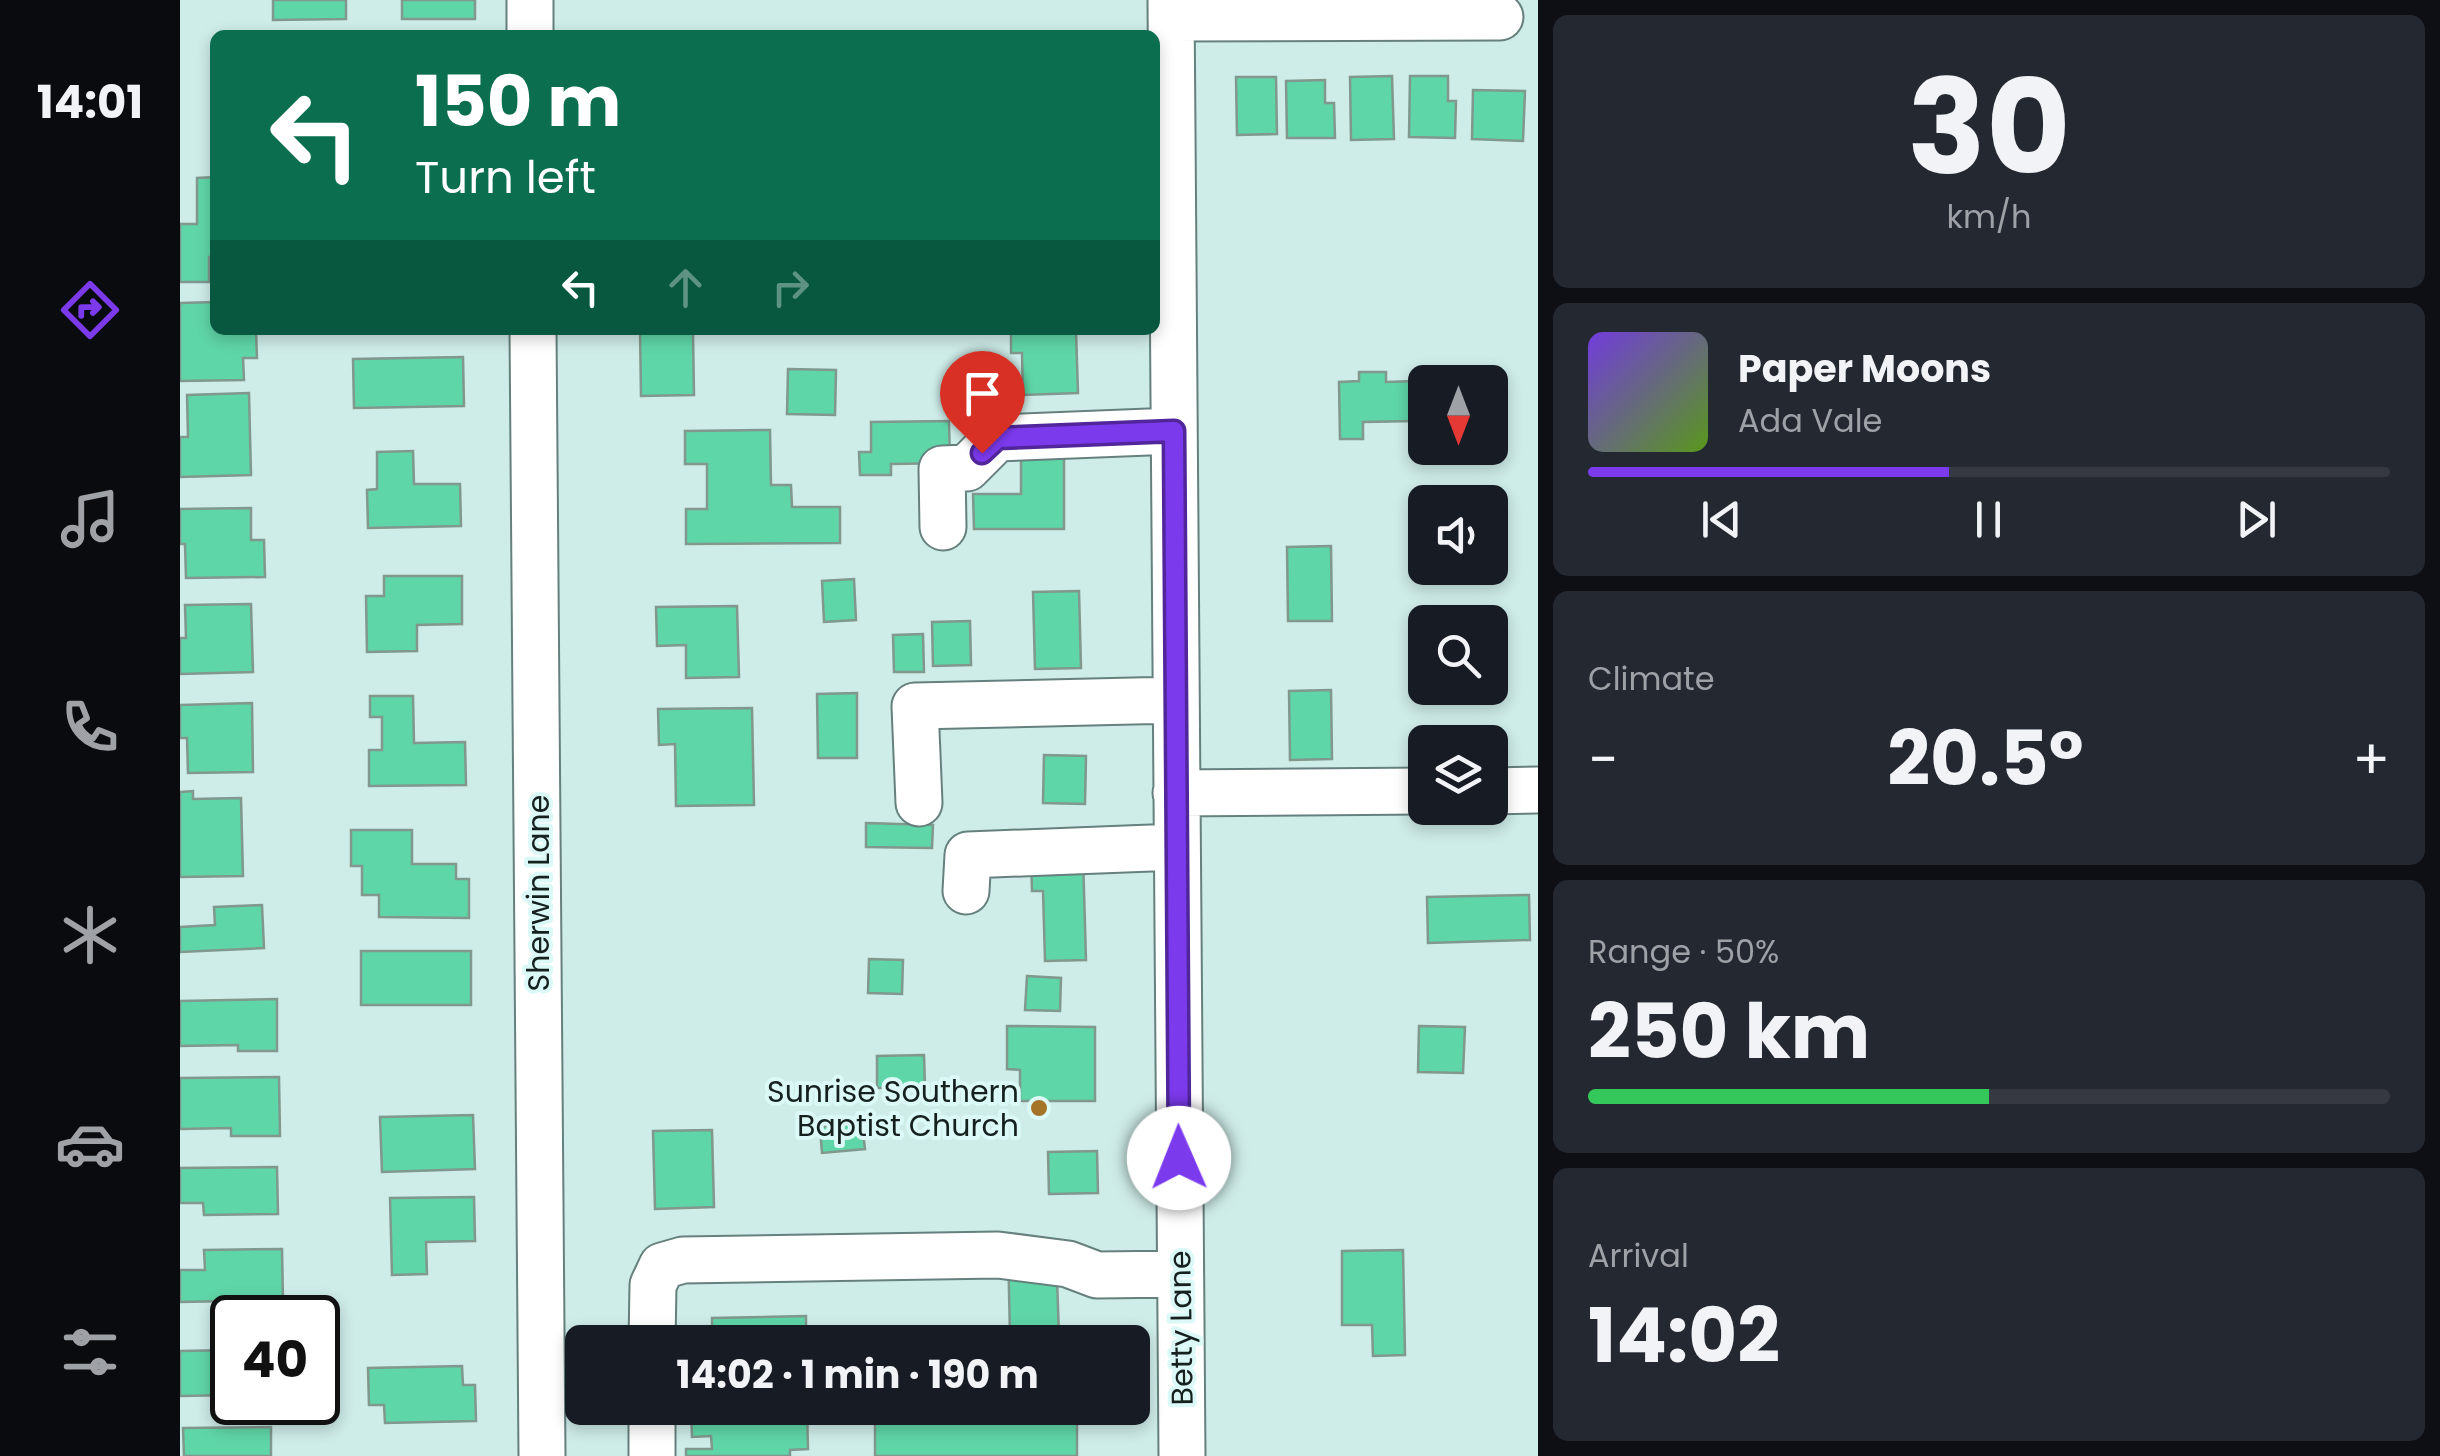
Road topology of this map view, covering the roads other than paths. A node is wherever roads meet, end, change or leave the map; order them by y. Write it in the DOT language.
graph roads {
  1 [pos="530,0"];
  2 [pos="1171,9"];
  3 [pos="1500,18"];
  4 [pos="530,30"];
  5 [pos="533,335"];
  6 [pos="1174,431"];
  7 [pos="943,527"];
  8 [pos="1176,700"];
  9 [pos="1538,790"];
  10 [pos="1408,791"];
  11 [pos="1508,791"];
  12 [pos="1176,793"];
  13 [pos="919,803"];
  14 [pos="1177,847"];
  15 [pos="966,892"];
  16 [pos="1180,1274"];
  17 [pos="652,1325"];
  18 [pos="652,1425"];
  19 [pos="542,1456"];
  20 [pos="652,1456"];
  21 [pos="1182,1456"];
  1 -- 4 [label="street"];
  2 -- 3 [label="street"];
  2 -- 6 [label="street, Betty Lane"];
  5 -- 19 [label="street, Sherwin Lane"];
  6 -- 7 [label="street"];
  6 -- 8 [label="street, Betty Lane"];
  8 -- 12 [label="street, Betty Lane"];
  8 -- 13 [label="street"];
  9 -- 11 [label="street"];
  10 -- 12 [label="street"];
  12 -- 14 [label="street, Betty Lane"];
  14 -- 15 [label="street"];
  14 -- 16 [label="street, Betty Lane"];
  16 -- 17 [label="street"];
  16 -- 21 [label="street, Betty Lane"];
  18 -- 20 [label="street"];
}
